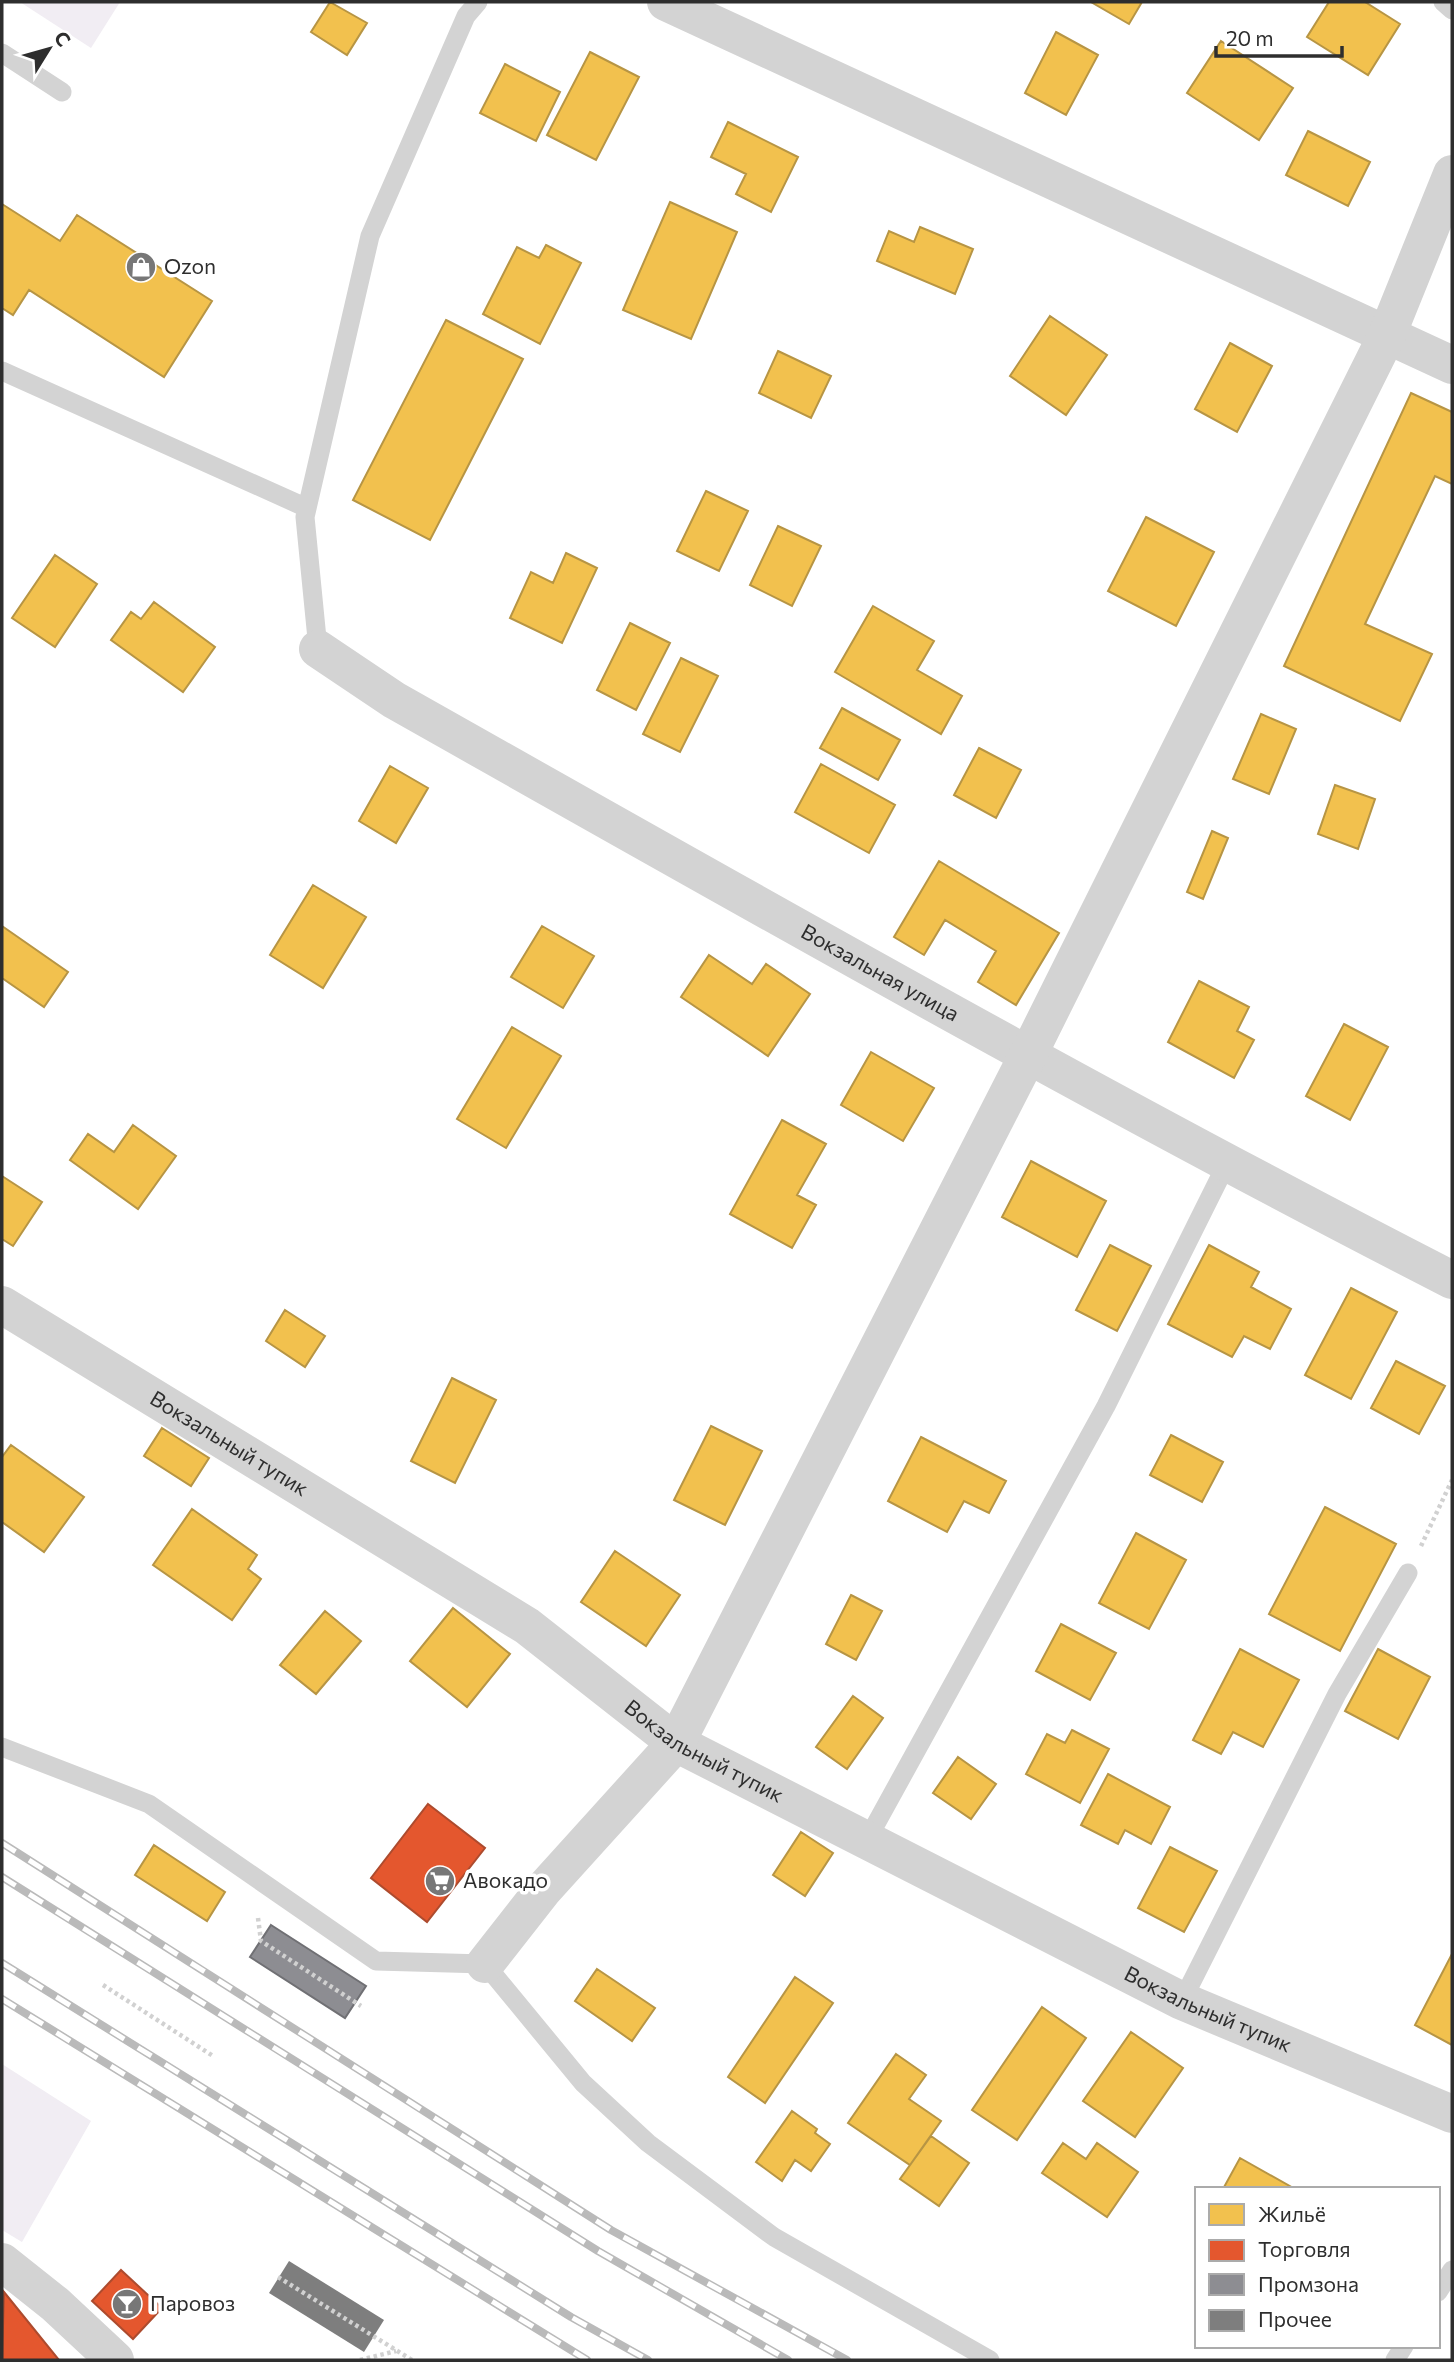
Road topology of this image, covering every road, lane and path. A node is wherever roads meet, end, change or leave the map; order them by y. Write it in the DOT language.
graph roads {
  1 [pos="477,2"];
  2 [pos="666,2"];
  3 [pos="1443,2"];
  4 [pos="1452,10"];
  5 [pos="2,53"];
  6 [pos="62,92"];
  7 [pos="1452,174"];
  8 [pos="1387,335"];
  9 [pos="1452,365"];
  10 [pos="2,372"];
  11 [pos="307,508"];
  12 [pos="318,649"];
  13 [pos="1027,1057"];
  14 [pos="1226,1165"];
  15 [pos="1452,1280"];
  16 [pos="2,1305"];
  17 [pos="1452,1479"];
  18 [pos="1408,1573"];
  19 [pos="676,1743"];
  20 [pos="2,1747"];
  21 [pos="867,1840"];
  22 [pos="261,1941"];
  23 [pos="485,1964"];
  24 [pos="103,1985"];
  25 [pos="1182,2001"];
  26 [pos="361,2006"];
  27 [pos="213,2056"];
  28 [pos="1452,2114"];
  29 [pos="2,2262"];
  30 [pos="1452,2270"];
  31 [pos="278,2277"];
  32 [pos="1440,2289"];
  33 [pos="397,2351"];
  34 [pos="115,2360"];
  35 [pos="360,2360"];
  36 [pos="412,2360"];
  37 [pos="990,2360"];
  1 -- 11 [label="lane"];
  2 -- 8 [label="street"];
  3 -- 4 [label="lane"];
  5 -- 6 [label="lane"];
  7 -- 8 [label="street"];
  8 -- 9 [label="street"];
  8 -- 13 [label="street"];
  10 -- 11 [label="lane"];
  11 -- 12 [label="lane"];
  12 -- 13 [label="street, Вокзальная улица"];
  13 -- 14 [label="street, Вокзальная улица"];
  13 -- 19 [label="street"];
  14 -- 15 [label="street, Вокзальная улица"];
  14 -- 21 [label="lane"];
  16 -- 19 [label="street, Вокзальный тупик"];
  17 -- 18 [label="path"];
  18 -- 25 [label="lane"];
  19 -- 21 [label="street, Вокзальный тупик"];
  19 -- 23 [label="street"];
  20 -- 23 [label="lane"];
  21 -- 25 [label="street, Вокзальный тупик"];
  22 -- 26 [label="path"];
  23 -- 37 [label="lane"];
  24 -- 27 [label="path"];
  25 -- 28 [label="street, Вокзальный тупик"];
  29 -- 34 [label="street"];
  30 -- 32 [label="lane"];
  31 -- 33 [label="path"];
  33 -- 35 [label="path"];
  33 -- 36 [label="path"];
}
